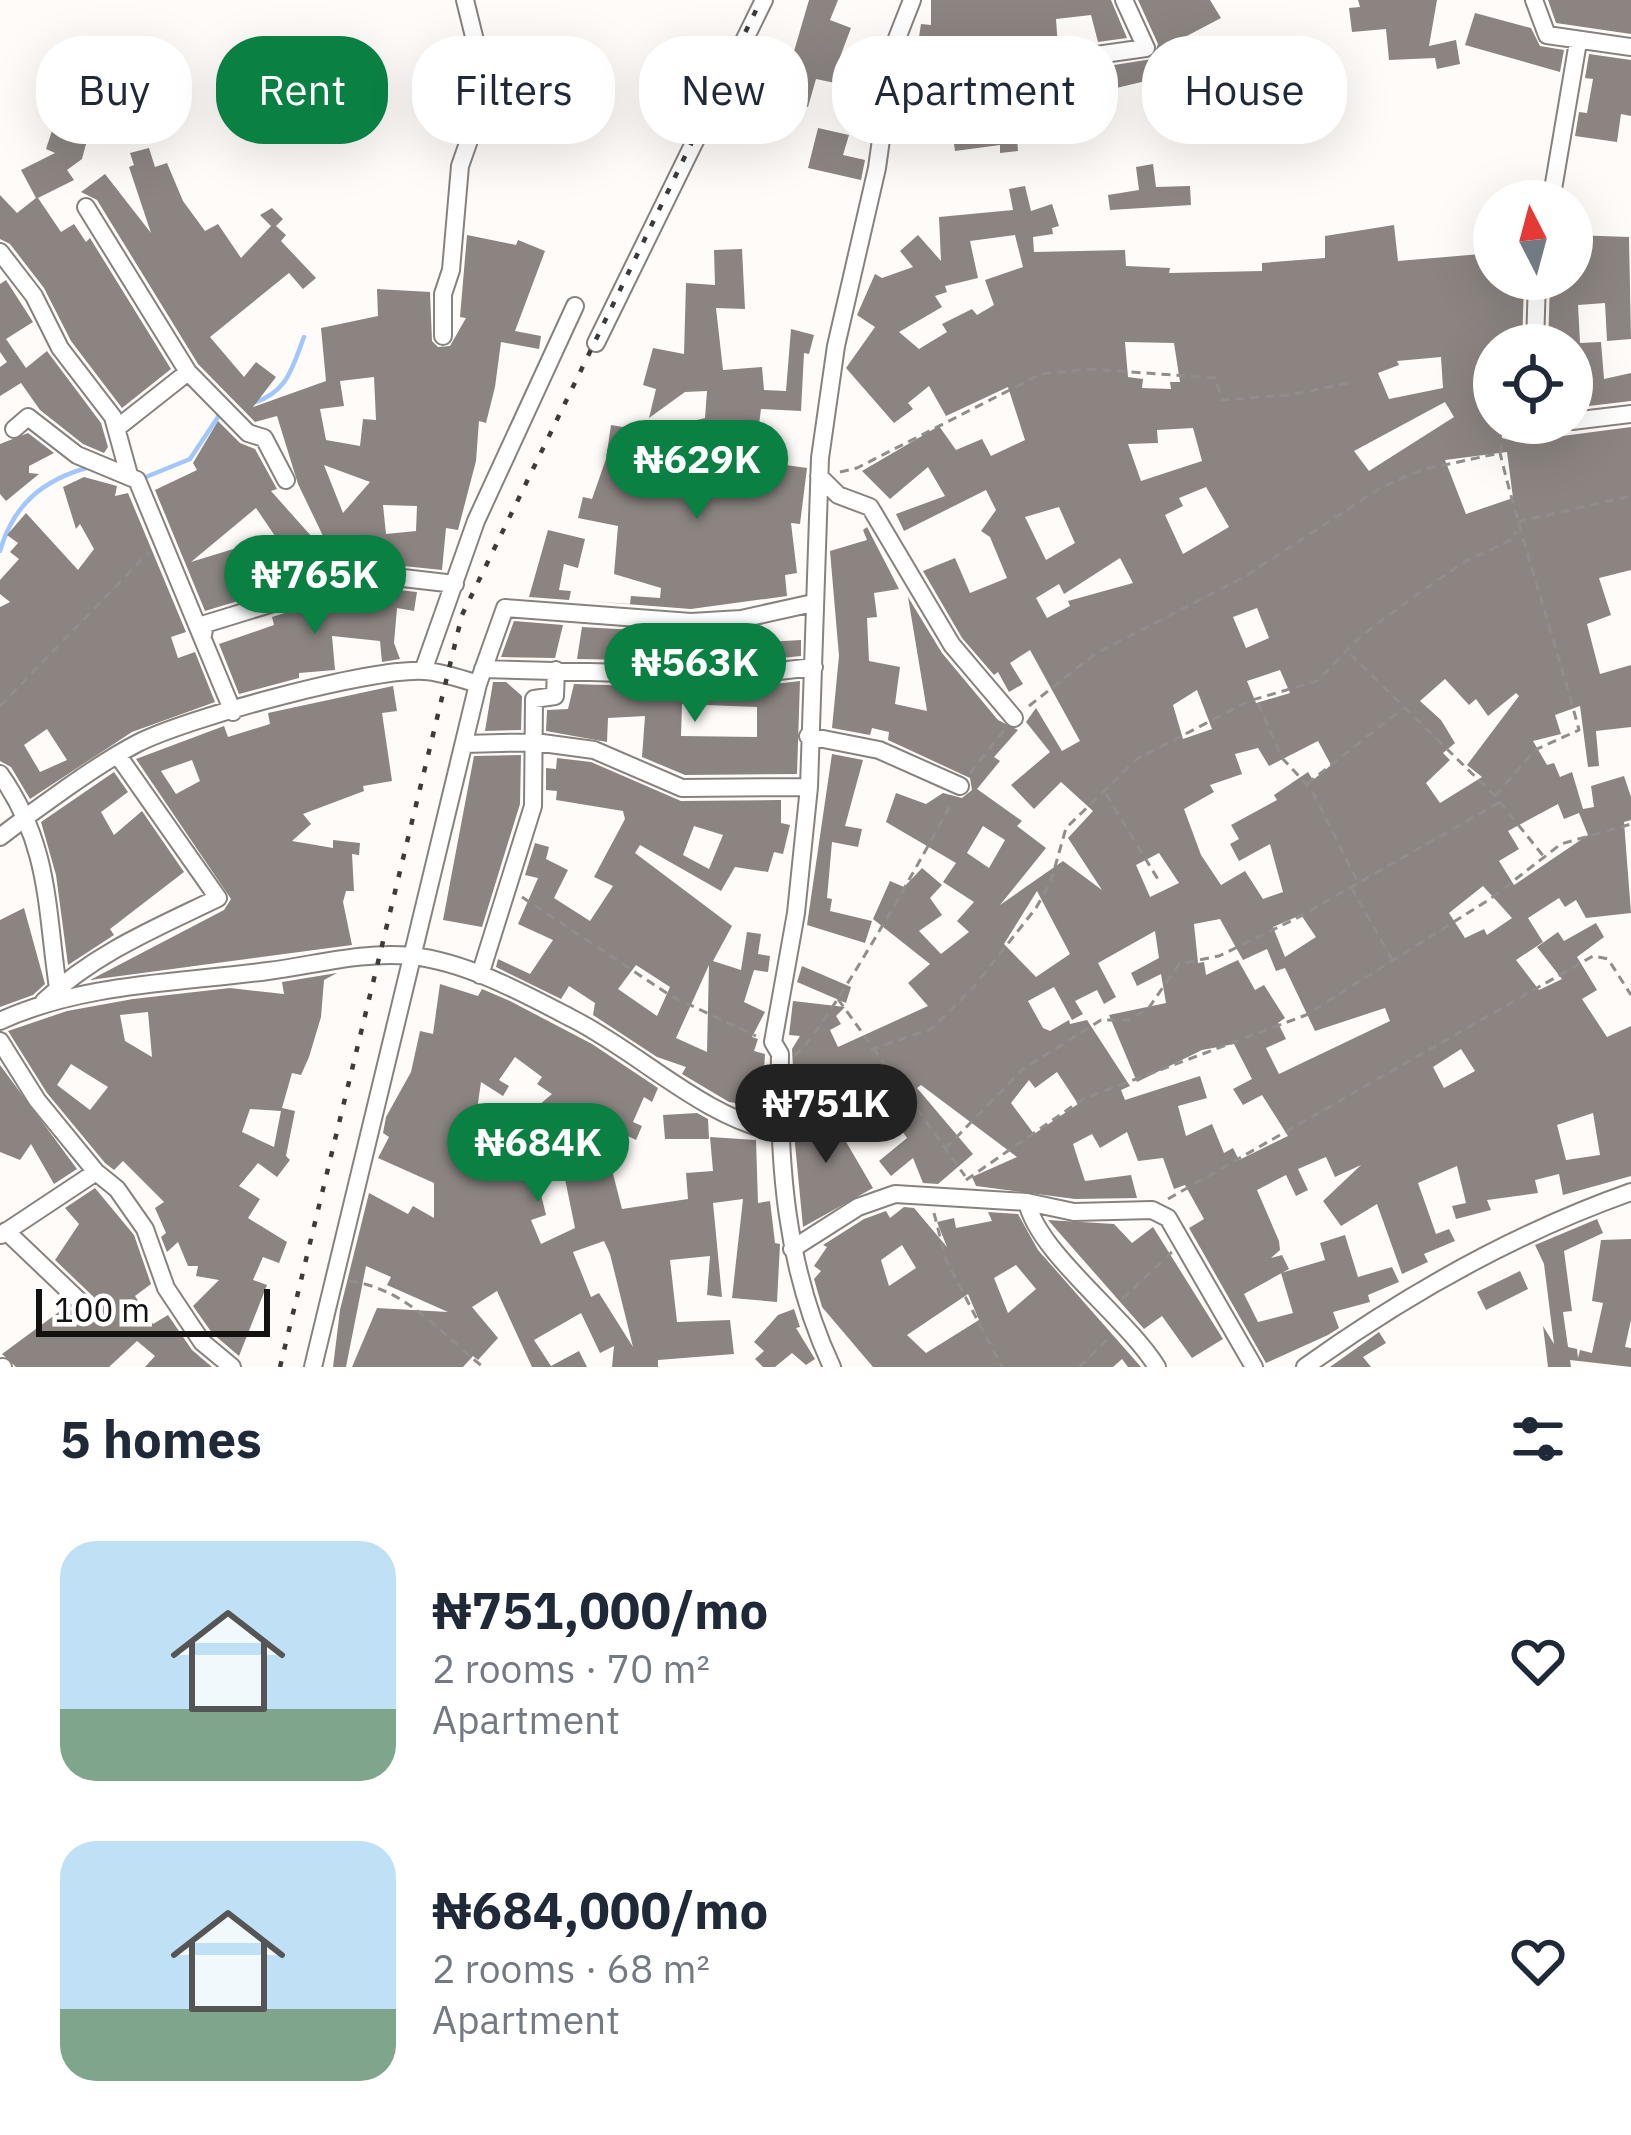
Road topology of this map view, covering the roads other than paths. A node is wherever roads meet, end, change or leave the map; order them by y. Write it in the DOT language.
graph roads {
  1 [pos="465,0"];
  2 [pos="764,0"];
  3 [pos="912,0"];
  4 [pos="1124,0"];
  5 [pos="1534,0"];
  6 [pos="898,36"];
  7 [pos="1578,42"];
  8 [pos="1631,46"];
  9 [pos="1118,52"];
  10 [pos="880,144"];
  11 [pos="1555,180"];
  12 [pos="86,207"];
  13 [pos="0,252"];
  14 [pos="575,306"];
  15 [pos="443,336"];
  16 [pos="596,343"];
  17 [pos="188,372"];
  18 [pos="1631,414"];
  19 [pos="1593,419"];
  20 [pos="117,428"];
  21 [pos="14,429"];
  22 [pos="819,467"];
  23 [pos="129,475"];
  24 [pos="286,480"];
  25 [pos="455,584"];
  26 [pos="813,604"];
  27 [pos="203,634"];
  28 [pos="814,667"];
  29 [pos="556,670"];
  30 [pos="423,671"];
  31 [pos="481,677"];
  32 [pos="232,712"];
  33 [pos="1014,718"];
  34 [pos="808,736"];
  35 [pos="536,742"];
  36 [pos="464,744"];
  37 [pos="119,757"];
  38 [pos="0,774"];
  39 [pos="960,785"];
  40 [pos="809,787"];
  41 [pos="27,817"];
  42 [pos="0,837"];
  43 [pos="417,956"];
  44 [pos="480,975"];
  45 [pos="58,988"];
  46 [pos="40,1005"];
  47 [pos="0,1021"];
  48 [pos="0,1041"];
  49 [pos="779,1133"];
  50 [pos="96,1172"];
  51 [pos="1631,1192"];
  52 [pos="1027,1202"];
  53 [pos="3,1233"];
  54 [pos="793,1249"];
  55 [pos="92,1312"];
  56 [pos="232,1367"];
  57 [pos="313,1367"];
  58 [pos="832,1367"];
  59 [pos="1156,1367"];
  60 [pos="1254,1367"];
  61 [pos="1305,1367"];
  1 -- 15 [label="street"];
  2 -- 16 [label="street"];
  3 -- 6 [label="street"];
  4 -- 9 [label="street"];
  5 -- 7 [label="street"];
  7 -- 8 [label="street"];
  7 -- 11 [label="street"];
  10 -- 22 [label="street"];
  12 -- 17 [label="street"];
  13 -- 20 [label="street"];
  14 -- 25 [label="street"];
  17 -- 20 [label="street"];
  17 -- 24 [label="street"];
  18 -- 19 [label="street"];
  20 -- 23 [label="street"];
  21 -- 23 [label="street"];
  22 -- 26 [label="street"];
  22 -- 33 [label="street"];
  23 -- 27 [label="street"];
  25 -- 27 [label="street"];
  25 -- 30 [label="street"];
  26 -- 28 [label="street"];
  26 -- 31 [label="street"];
  27 -- 32 [label="street"];
  28 -- 29 [label="street"];
  28 -- 34 [label="street"];
  29 -- 31 [label="street"];
  29 -- 35 [label="street"];
  30 -- 31 [label="street"];
  30 -- 32 [label="street"];
  31 -- 36 [label="street"];
  32 -- 37 [label="street"];
  34 -- 39 [label="street"];
  34 -- 40 [label="street"];
  35 -- 36 [label="street"];
  35 -- 40 [label="street"];
  35 -- 44 [label="street"];
  36 -- 43 [label="street"];
  37 -- 41 [label="street"];
  37 -- 45 [label="street"];
  38 -- 41 [label="street"];
  40 -- 49 [label="street"];
  41 -- 42 [label="street"];
  41 -- 45 [label="street"];
  43 -- 44 [label="street"];
  43 -- 46 [label="street"];
  43 -- 57 [label="street"];
  44 -- 49 [label="street"];
  45 -- 46 [label="street"];
  46 -- 47 [label="street"];
  48 -- 50 [label="street"];
  49 -- 54 [label="street"];
  50 -- 53 [label="street"];
  50 -- 56 [label="street"];
  51 -- 61 [label="street"];
  52 -- 54 [label="street"];
  52 -- 59 [label="street"];
  52 -- 60 [label="street"];
  53 -- 55 [label="street"];
  54 -- 58 [label="street"];
}
